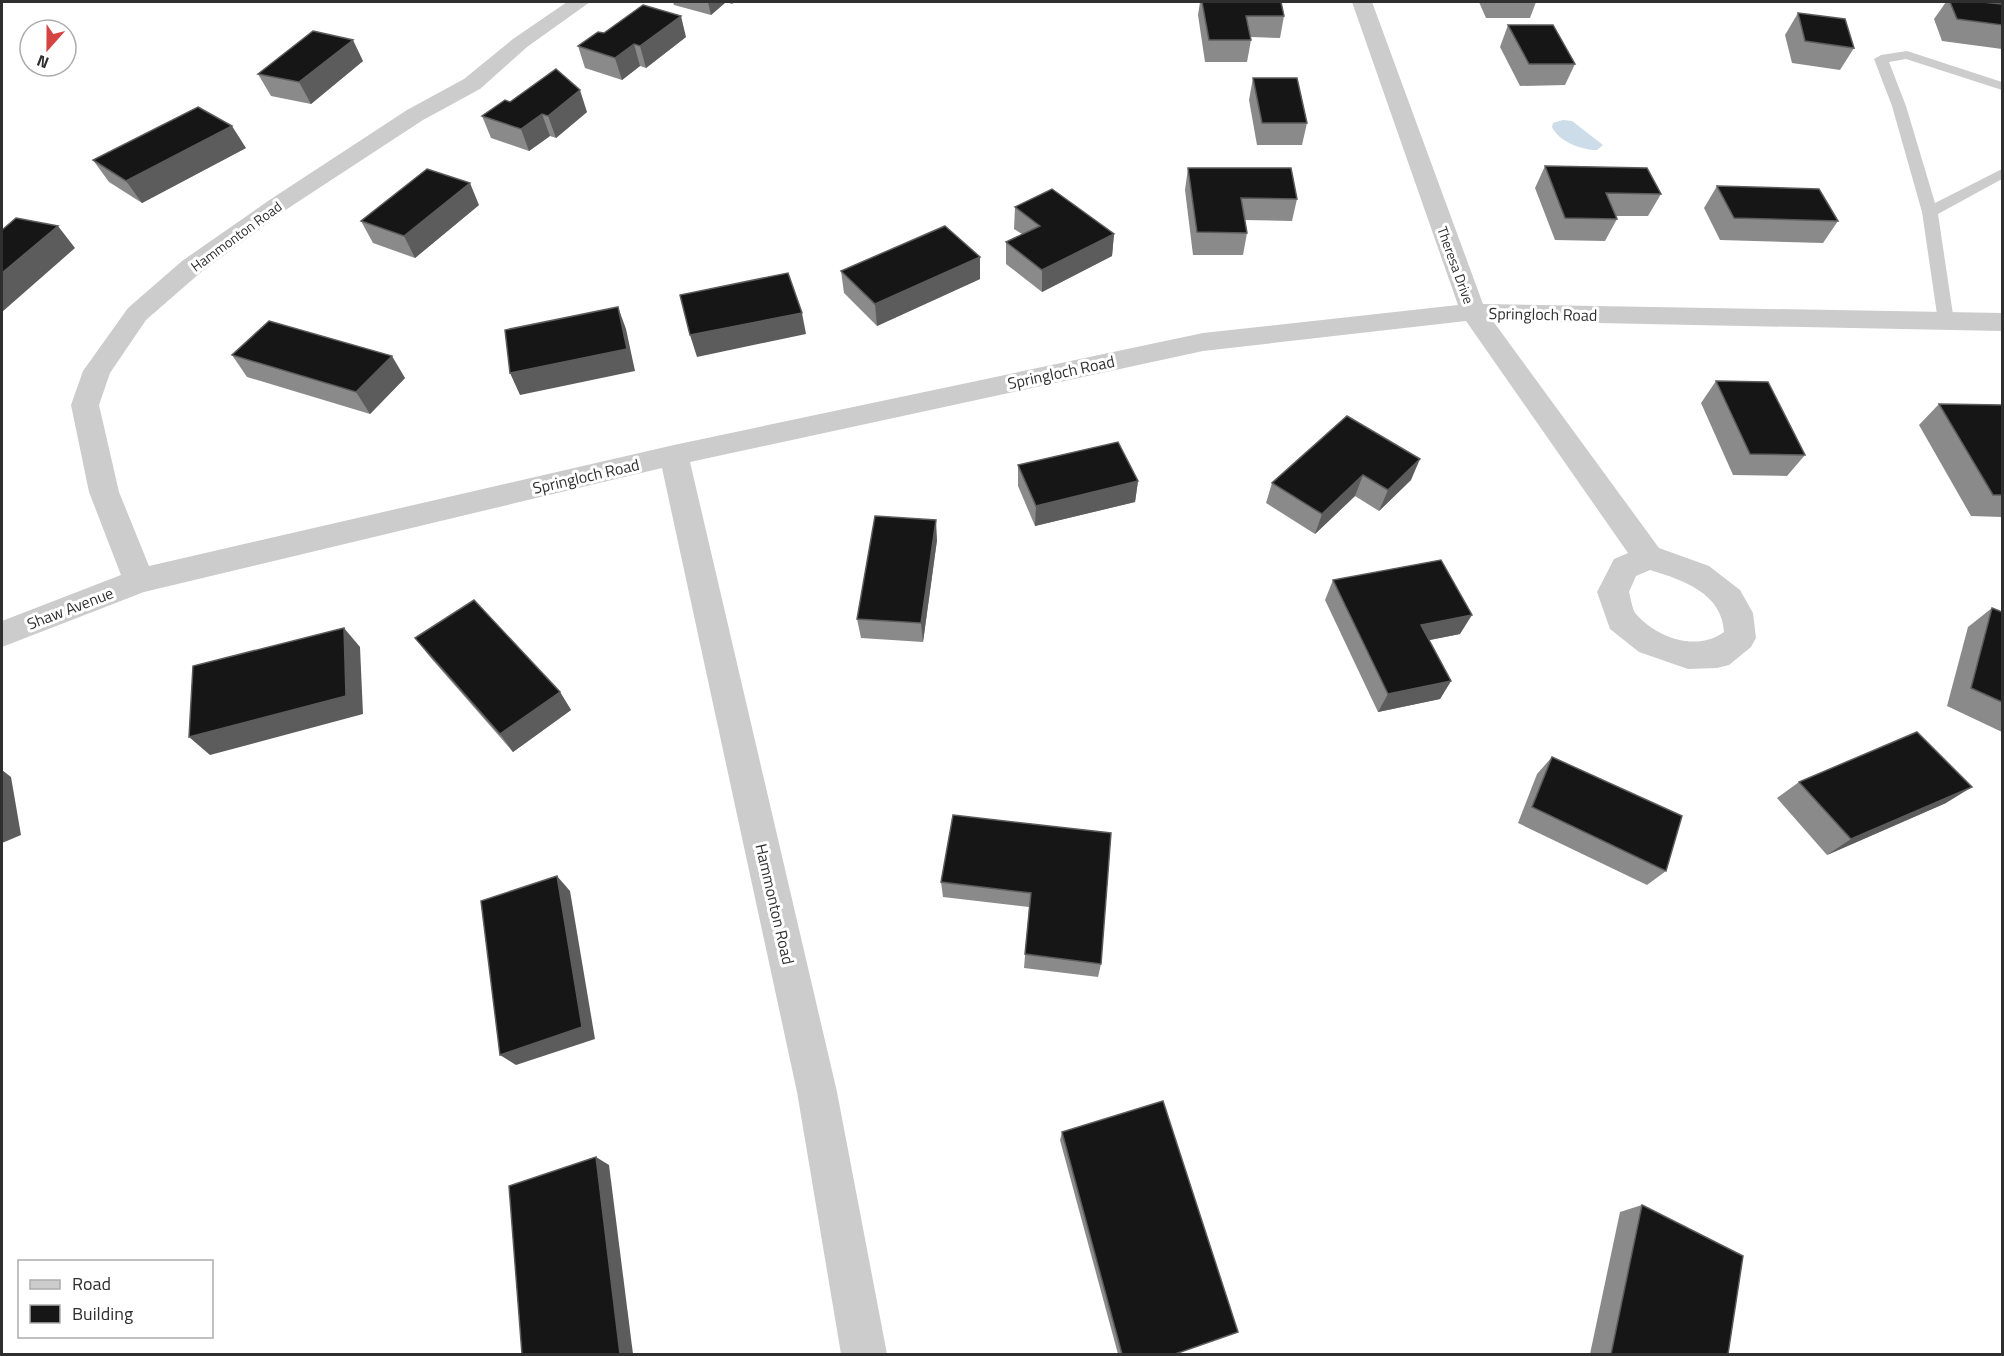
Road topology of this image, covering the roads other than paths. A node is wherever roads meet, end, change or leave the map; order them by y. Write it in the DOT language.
graph roads {
  1 [pos="580,2"];
  2 [pos="1362,2"];
  3 [pos="2002,86"];
  4 [pos="2002,173"];
  5 [pos="1930,212"];
  6 [pos="1473,312"];
  7 [pos="1946,321"];
  8 [pos="2002,322"];
  9 [pos="674,455"];
  10 [pos="1648,557"];
  11 [pos="139,581"];
  12 [pos="2,634"];
  13 [pos="864,1354"];
  1 -- 11 [label="street, Hammonton Road"];
  2 -- 6 [label="street, Theresa Drive"];
  3 -- 5 [label="lane"];
  4 -- 5 [label="lane"];
  5 -- 7 [label="lane"];
  6 -- 7 [label="street, Springloch Road"];
  6 -- 9 [label="street, Springloch Road"];
  6 -- 10 [label="street, Theresa Drive"];
  7 -- 8 [label="street, Springloch Road"];
  9 -- 11 [label="street, Springloch Road"];
  9 -- 13 [label="street, Hammonton Road"];
  11 -- 12 [label="street, Shaw Avenue"];
}
